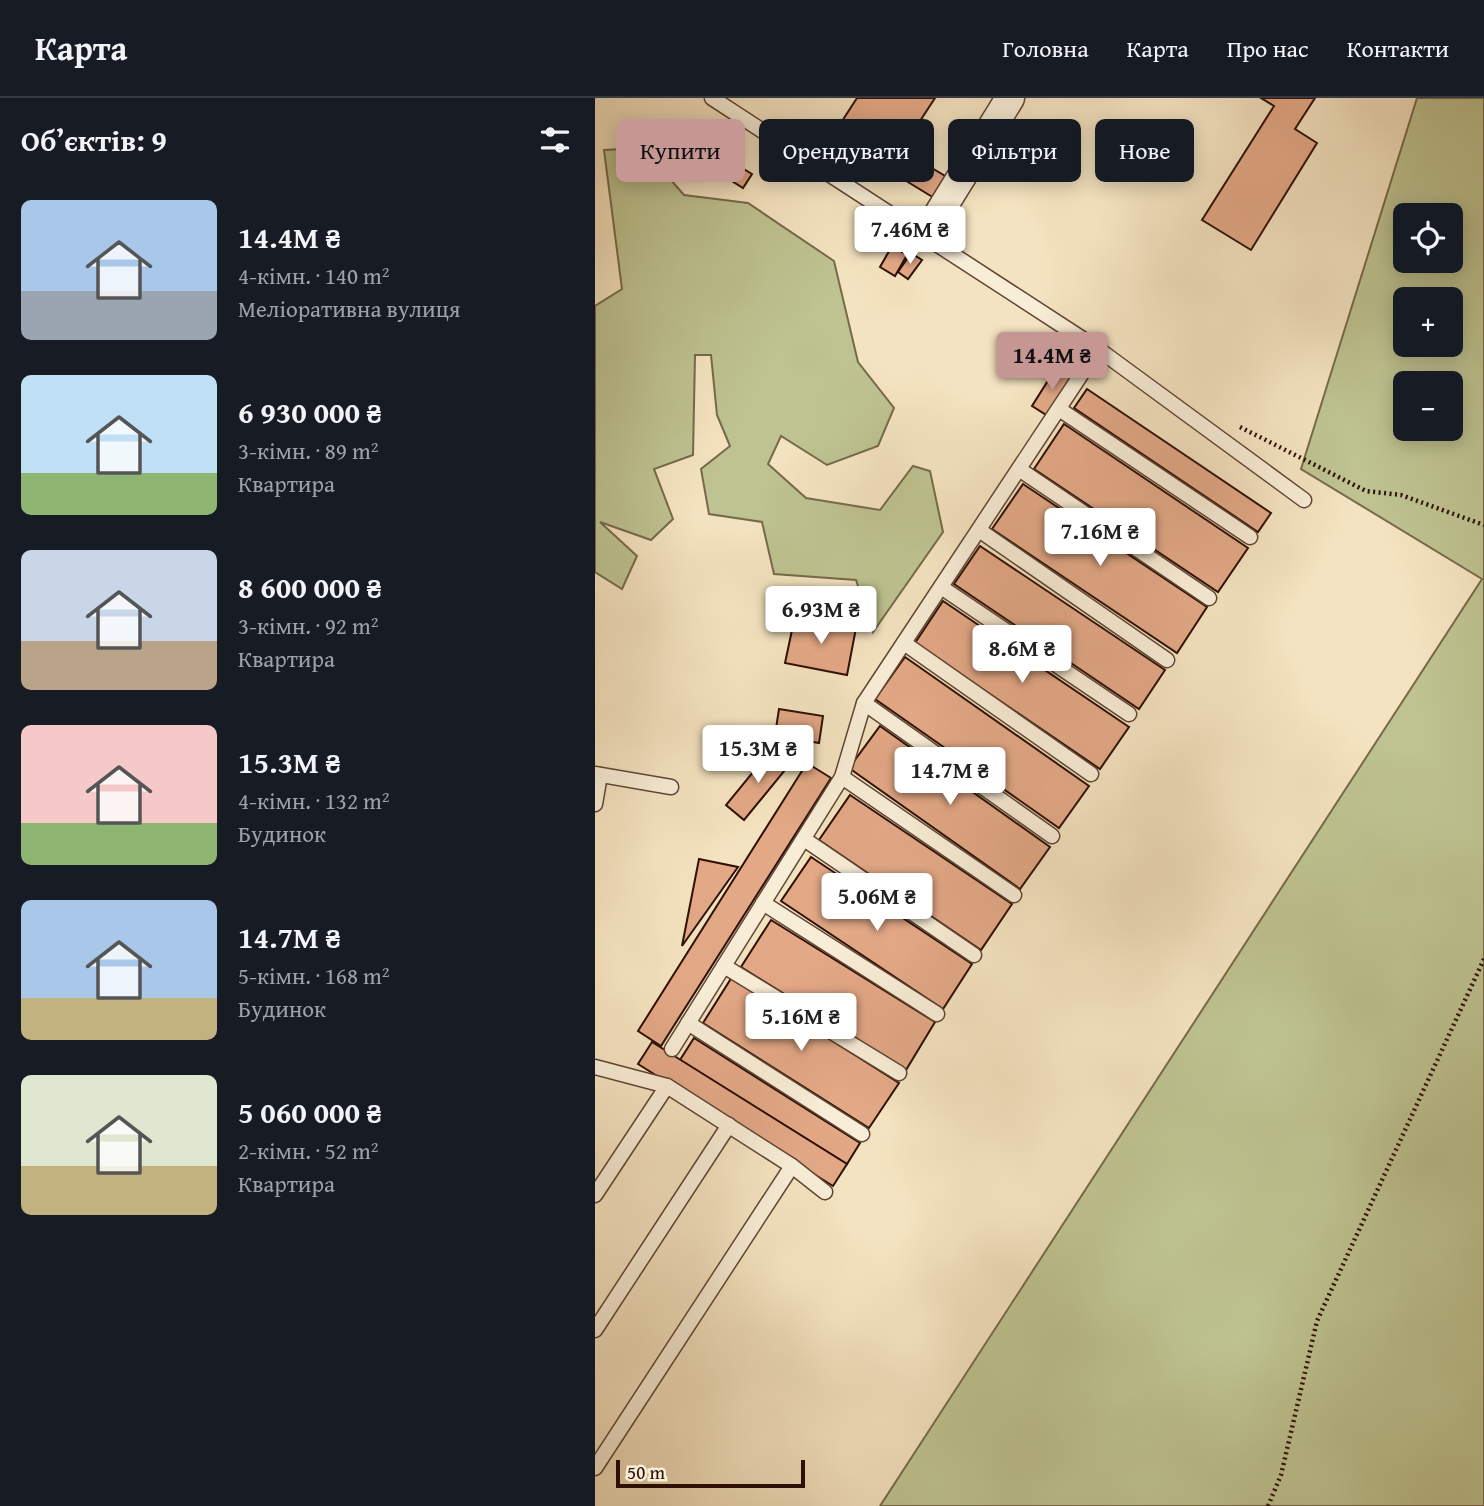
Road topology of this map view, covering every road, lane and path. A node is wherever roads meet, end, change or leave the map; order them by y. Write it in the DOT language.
graph roads {
  1 [pos="712,98"];
  2 [pos="1010,98"];
  3 [pos="942,211"];
  4 [pos="925,236"];
  5 [pos="1098,349"];
  6 [pos="1059,409"];
  7 [pos="1199,423"];
  8 [pos="1019,469"];
  9 [pos="1304,500"];
  10 [pos="1484,525"];
  11 [pos="979,530"];
  12 [pos="1250,537"];
  13 [pos="941,587"];
  14 [pos="1209,598"];
  15 [pos="904,643"];
  16 [pos="1167,660"];
  17 [pos="864,703"];
  18 [pos="1129,714"];
  19 [pos="597,774"];
  20 [pos="1091,774"];
  21 [pos="842,777"];
  22 [pos="671,786"];
  23 [pos="595,804"];
  24 [pos="1052,836"];
  25 [pos="804,839"];
  26 [pos="1014,895"];
  27 [pos="763,903"];
  28 [pos="974,955"];
  29 [pos="1484,958"];
  30 [pos="724,966"];
  31 [pos="937,1014"];
  32 [pos="688,1023"];
  33 [pos="673,1049"];
  34 [pos="595,1067"];
  35 [pos="899,1073"];
  36 [pos="667,1086"];
  37 [pos="729,1125"];
  38 [pos="862,1134"];
  39 [pos="792,1166"];
  40 [pos="825,1192"];
  41 [pos="595,1195"];
  42 [pos="595,1331"];
  43 [pos="595,1468"];
  44 [pos="1268,1506"];
  1 -- 4 [label="lane"];
  2 -- 4 [label="street"];
  3 -- 4 [label="lane"];
  4 -- 5 [label="lane"];
  5 -- 6 [label="lane"];
  5 -- 7 [label="lane"];
  6 -- 8 [label="lane"];
  6 -- 12 [label="lane"];
  7 -- 9 [label="lane"];
  7 -- 10 [label="path"];
  8 -- 11 [label="lane"];
  8 -- 14 [label="lane"];
  11 -- 13 [label="lane"];
  11 -- 16 [label="lane"];
  13 -- 15 [label="lane"];
  13 -- 18 [label="lane"];
  15 -- 17 [label="lane"];
  15 -- 20 [label="lane"];
  17 -- 21 [label="lane"];
  17 -- 24 [label="lane"];
  19 -- 22 [label="lane"];
  19 -- 23 [label="lane"];
  21 -- 25 [label="lane"];
  21 -- 26 [label="lane"];
  25 -- 27 [label="lane"];
  25 -- 28 [label="lane"];
  27 -- 30 [label="lane"];
  27 -- 31 [label="lane"];
  29 -- 44 [label="path"];
  30 -- 32 [label="lane"];
  30 -- 35 [label="lane"];
  32 -- 33 [label="lane"];
  32 -- 38 [label="lane"];
  34 -- 36 [label="lane"];
  36 -- 37 [label="lane"];
  36 -- 41 [label="lane"];
  37 -- 39 [label="lane"];
  37 -- 42 [label="lane"];
  39 -- 40 [label="lane"];
  39 -- 43 [label="lane"];
}
